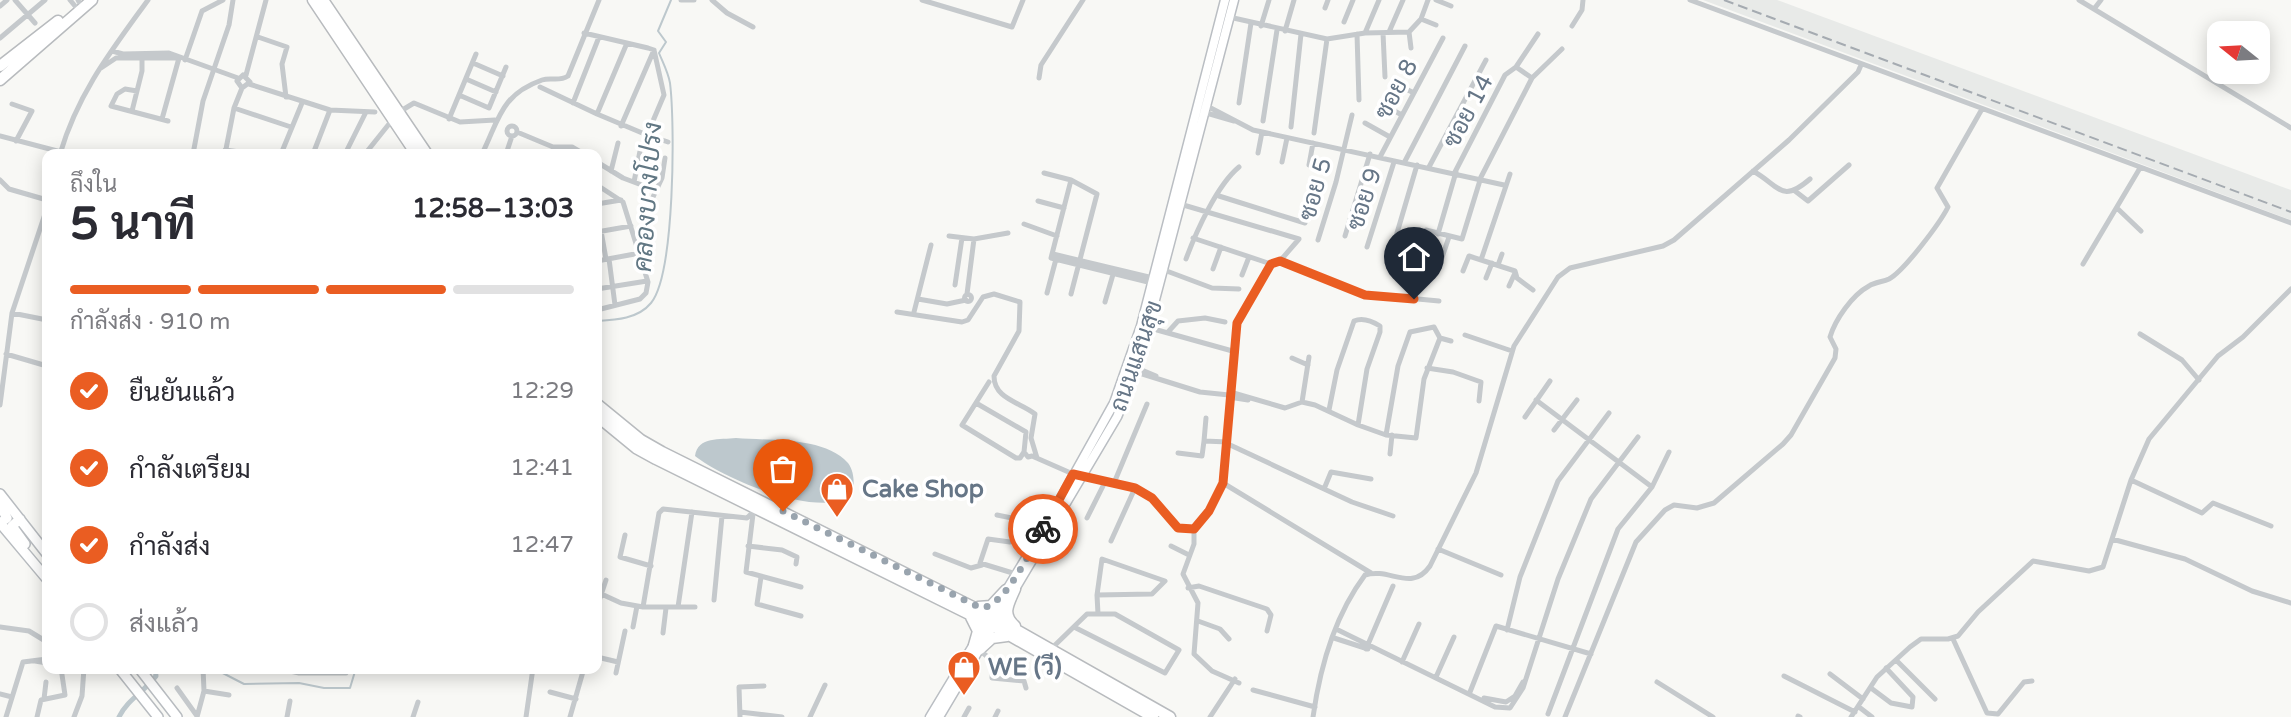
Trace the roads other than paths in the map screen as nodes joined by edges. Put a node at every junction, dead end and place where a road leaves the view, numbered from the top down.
1 (7, 0) edge
2 (15, 0) edge
3 (45, 0) edge
4 (92, 0) edge
5 (101, 0) edge
6 (148, 0) edge
7 (223, 0) edge
8 (233, 0) edge
9 (266, 0) edge
10 (313, 0) edge
11 (323, 0) edge
12 (599, 0) edge
13 (681, 0) edge
14 (694, 0) edge
15 (712, 0) edge
16 (922, 0) edge
17 (1023, 0) edge
18 (1083, 0) edge
19 (1225, 0) edge
20 (1234, 0) edge
21 (1269, 0) edge
22 (1294, 0) edge
23 (1328, 0) edge
24 (1353, 0) edge
25 (1379, 0) edge
26 (1403, 0) edge
27 (1428, 0) edge
28 (1436, 0) edge
29 (1583, 0) edge
30 (1690, 0) edge
31 (2079, 0) edge
32 (2101, 0) edge
33 (77, 2) edge
34 (940, 3) edge
35 (0, 6) edge
36 (1451, 6) dead end
37 (1325, 8) dead end
38 (2094, 9) junction
39 (28, 15) junction
40 (1229, 17) junction
41 (1421, 19) junction
42 (1344, 22) dead end
43 (35, 23) dead end
44 (1251, 23) junction
45 (1436, 25) dead end
46 (1261, 26) junction
47 (1572, 26) dead end
48 (753, 27) dead end
49 (1277, 30) junction
50 (1285, 31) junction
51 (1386, 32) junction
52 (1409, 32) junction
53 (584, 33) junction
54 (1365, 33) junction
55 (1301, 34) junction
56 (1357, 34) junction
57 (1538, 34) dead end
58 (258, 37) junction
59 (599, 37) junction
60 (0, 38) edge
61 (1443, 38) dead end
62 (1326, 39) junction
63 (627, 43) junction
64 (1465, 46) dead end
65 (1410, 48) dead end
66 (1562, 49) dead end
67 (35, 50) junction
68 (654, 50) junction
69 (110, 53) junction
70 (476, 54) dead end
71 (142, 55) junction
72 (116, 58) junction
73 (182, 59) junction
74 (1486, 60) dead end
75 (473, 63) junction
76 (2, 65) edge
77 (1861, 65) junction
78 (1516, 66) junction
79 (506, 67) dead end
80 (96, 71) junction
81 (215, 71) junction
82 (246, 75) junction
83 (503, 76) junction
84 (1385, 77) dead end
85 (238, 78) junction
86 (1039, 78) dead end
87 (1532, 78) junction
88 (0, 80) edge
89 (455, 80) dead end
90 (465, 81) junction
91 (249, 84) junction
92 (1401, 86) dead end
93 (242, 88) junction
94 (540, 88) dead end
95 (137, 91) junction
96 (496, 92) junction
97 (1414, 93) junction
98 (459, 95) junction
99 (286, 97) junction
100 (1359, 100) dead end
101 (302, 103) junction
102 (573, 103) junction
103 (1239, 103) dead end
104 (12, 104) dead end
105 (1385, 106) dead end
106 (234, 108) junction
107 (1204, 109) junction
108 (1982, 109) junction
109 (330, 110) junction
110 (132, 111) junction
111 (366, 112) junction
112 (375, 112) dead end
113 (597, 114) junction
114 (396, 115) junction
115 (1352, 115) dead end
116 (1402, 115) junction
117 (449, 119) junction
118 (495, 120) junction
119 (1263, 121) dead end
120 (1365, 123) dead end
121 (621, 126) junction
122 (291, 127) junction
123 (1291, 127) dead end
124 (2291, 128) edge
125 (492, 129) junction
126 (406, 130) junction
127 (1262, 132) junction
128 (1314, 133) dead end
129 (514, 134) junction
130 (647, 135) junction
131 (0, 136) edge
132 (1390, 137) junction
133 (1287, 138) junction
134 (16, 141) junction
135 (668, 142) dead end
136 (1313, 143) junction
137 (618, 144) dead end
138 (1345, 148) junction
139 (45, 149) edge
140 (61, 149) edge
141 (194, 149) edge
142 (226, 149) edge
143 (283, 149) edge
144 (315, 149) edge
145 (348, 149) edge
146 (369, 149) edge
147 (414, 149) edge
148 (423, 149) edge
149 (484, 149) edge
150 (508, 149) edge
151 (575, 149) edge
152 (640, 151) dead end
153 (1258, 153) dead end
154 (1370, 154) junction
155 (1380, 157) junction
156 (665, 158) dead end
157 (1282, 162) dead end
158 (1394, 162) junction
159 (1404, 163) junction
160 (602, 165) edge
161 (1309, 165) dead end
162 (1417, 165) junction
163 (1849, 165) dead end
164 (1239, 167) dead end
165 (1429, 167) junction
166 (2140, 168) junction
167 (611, 171) junction
168 (1753, 171) junction
169 (1456, 172) junction
170 (1044, 173) dead end
171 (1510, 174) dead end
172 (1481, 177) junction
173 (1810, 179) dead end
174 (0, 180) edge
175 (1071, 180) junction
176 (634, 182) junction
177 (1504, 185) junction
178 (602, 188) edge
179 (655, 190) junction
180 (1795, 191) junction
181 (1219, 195) junction
182 (42, 199) edge
183 (621, 200) junction
184 (1038, 201) dead end
185 (602, 203) edge
186 (1177, 203) junction
187 (1064, 208) junction
188 (2118, 209) junction
189 (1208, 211) junction
190 (645, 214) dead end
191 (1304, 223) dead end
192 (2291, 223) edge
193 (1024, 224) dead end
194 (42, 225) edge
195 (631, 226) junction
196 (602, 230) edge
197 (2141, 231) dead end
198 (1008, 233) dead end
199 (1438, 234) junction
200 (949, 236) dead end
201 (1057, 236) junction
202 (1345, 236) dead end
203 (38, 237) junction
204 (1449, 237) junction
205 (42, 238) edge
206 (962, 238) junction
207 (1194, 238) junction
208 (974, 239) junction
209 (1318, 240) dead end
210 (602, 243) edge
211 (931, 245) dead end
212 (1221, 247) junction
213 (1367, 247) dead end
214 (1392, 250) dead end
215 (640, 253) junction
216 (1502, 254) dead end
217 (1054, 257) junction
218 (1249, 257) junction
219 (607, 259) junction
220 (1186, 259) dead end
221 (602, 260) edge
222 (1481, 260) junction
223 (1280, 261) junction
224 (1079, 263) junction
225 (1271, 264) junction
226 (1495, 264) junction
227 (2082, 264) dead end
228 (1412, 267) dead end
229 (1213, 269) dead end
230 (1438, 269) dead end
231 (1164, 270) junction
232 (1114, 271) junction
233 (1464, 271) dead end
234 (1515, 273) junction
235 (1242, 275) dead end
236 (1486, 278) dead end
237 (1149, 280) junction
238 (648, 281) junction
239 (955, 285) dead end
240 (613, 286) junction
241 (1509, 286) dead end
242 (602, 288) edge
243 (1239, 289) dead end
244 (2291, 289) edge
245 (1533, 290) dead end
246 (1047, 293) dead end
247 (1071, 294) dead end
248 (968, 298) junction
249 (918, 299) junction
250 (1439, 301) dead end
251 (1105, 302) dead end
252 (978, 304) junction
253 (615, 305) junction
254 (602, 309) edge
255 (897, 312) dead end
256 (914, 312) dead end
257 (12, 313) junction
258 (42, 319) edge
259 (1225, 322) dead end
260 (1150, 328) junction
261 (1168, 332) junction
262 (2140, 334) dead end
263 (1465, 335) dead end
264 (1440, 338) junction
265 (1451, 341) dead end
266 (1512, 351) junction
267 (1236, 352) junction
268 (6, 354) junction
269 (1310, 357) dead end
270 (1292, 358) dead end
271 (42, 365) edge
272 (1308, 365) junction
273 (1427, 368) junction
274 (1136, 370) junction
275 (2199, 380) junction
276 (1550, 381) dead end
277 (989, 382) dead end
278 (1229, 395) junction
279 (1536, 400) junction
280 (1577, 400) dead end
281 (1479, 401) dead end
282 (1302, 402) junction
283 (976, 403) junction
284 (1147, 404) dead end
285 (0, 405) edge
286 (602, 408) edge
287 (1329, 410) junction
288 (1609, 414) dead end
289 (1525, 416) dead end
290 (1206, 418) dead end
291 (602, 420) edge
292 (1561, 420) junction
293 (1358, 425) junction
294 (1554, 430) dead end
295 (1389, 435) junction
296 (1638, 437) dead end
297 (1204, 441) junction
298 (1588, 441) junction
299 (1228, 443) junction
300 (1669, 452) dead end
301 (1024, 453) junction
302 (1178, 453) dead end
303 (1390, 454) dead end
304 (1035, 457) junction
305 (1618, 463) junction
306 (1077, 475) junction
307 (1371, 479) dead end
308 (2131, 480) junction
309 (1105, 482) junction
310 (1223, 483) junction
311 (1114, 484) junction
312 (1652, 487) junction
313 (1135, 488) junction
314 (1324, 489) junction
315 (0, 494) edge
316 (0, 506) edge
317 (755, 511) junction
318 (692, 512) junction
319 (997, 515) dead end
320 (722, 516) junction
321 (1393, 516) dead end
322 (1087, 518) dead end
323 (20, 519) junction
324 (0, 523) edge
325 (1046, 525) junction
326 (2271, 526) dead end
327 (1194, 529) junction
328 (625, 535) dead end
329 (2112, 539) junction
330 (1111, 541) dead end
331 (1010, 542) dead end
332 (748, 545) junction
333 (1171, 546) dead end
334 (42, 547) edge
335 (1437, 549) junction
336 (935, 554) dead end
337 (1189, 555) junction
338 (796, 564) dead end
339 (42, 565) edge
340 (982, 565) junction
341 (652, 566) junction
342 (42, 573) edge
343 (1371, 573) junction
344 (1016, 574) junction
345 (1501, 575) dead end
346 (761, 577) junction
347 (607, 580) dead end
348 (1393, 586) dead end
349 (801, 587) dead end
350 (602, 588) edge
351 (1188, 588) junction
352 (1011, 590) junction
353 (602, 594) edge
354 (1097, 595) junction
355 (714, 600) dead end
356 (2291, 603) edge
357 (640, 607) junction
358 (678, 607) junction
359 (695, 607) dead end
360 (666, 608) junction
361 (968, 609) junction
362 (1098, 614) junction
363 (801, 615) dead end
364 (992, 621) junction
365 (1198, 621) junction
366 (1419, 624) dead end
367 (0, 626) edge
368 (633, 627) dead end
369 (1074, 627) junction
370 (1336, 629) junction
371 (1507, 630) junction
372 (625, 631) dead end
373 (1267, 631) dead end
374 (663, 633) dead end
375 (1022, 637) junction
376 (1454, 637) dead end
377 (1334, 638) junction
378 (42, 639) edge
379 (1229, 639) dead end
380 (1953, 639) junction
381 (1540, 640) junction
382 (1369, 642) junction
383 (977, 648) junction
384 (1052, 648) junction
385 (1375, 648) junction
386 (1572, 648) junction
387 (1366, 649) junction
388 (1591, 654) junction
389 (602, 658) edge
390 (1896, 660) junction
391 (42, 661) edge
392 (618, 662) junction
393 (1402, 662) junction
394 (1886, 668) junction
395 (616, 673) dead end
396 (62, 674) edge
397 (84, 674) edge
398 (124, 674) edge
399 (144, 674) edge
400 (203, 674) edge
401 (532, 674) edge
402 (582, 674) edge
403 (1830, 674) dead end
404 (1784, 676) dead end
405 (1436, 677) junction
406 (2032, 681) dead end
407 (46, 682) dead end
408 (1657, 682) dead end
409 (825, 685) dead end
410 (764, 686) dead end
411 (177, 688) dead end
412 (1026, 688) dead end
413 (1871, 688) junction
414 (1253, 690) dead end
415 (204, 691) junction
416 (550, 692) dead end
417 (1470, 692) junction
418 (0, 694) edge
419 (229, 695) dead end
420 (12, 697) junction
421 (44, 699) junction
422 (576, 699) junction
423 (1863, 699) junction
424 (1935, 699) dead end
425 (290, 701) dead end
426 (418, 702) dead end
427 (1315, 707) junction
428 (969, 708) dead end
429 (1855, 712) edge
430 (1548, 714) dead end
431 (740, 715) edge
432 (197, 716) edge
433 (6, 717) edge
434 (37, 717) edge
435 (74, 717) edge
436 (158, 717) edge
437 (177, 717) edge
438 (286, 717) edge
439 (414, 717) edge
440 (526, 717) edge
441 (570, 717) edge
442 (782, 717) edge
443 (810, 717) edge
444 (930, 717) edge
445 (939, 717) edge
446 (964, 717) edge
447 (1153, 717) edge
448 (1170, 717) edge
449 (1210, 717) edge
450 (1313, 717) edge
451 (1565, 717) edge
452 (1713, 717) edge
453 (1872, 717) edge

1 - 35 street
2 - 39 street
3 - 39 street
4 - 67 highway
5 - 67 highway
6 - 69 street
7 - 73 street
8 - 81 street
9 - 58 street
10 - 114 highway
11 - 114 highway
12 - 53 street
13 - 14 street
15 - 48 street
16 - 34 street
17 - 34 street
18 - 86 street
19 - 186 main road, ถนนแสนสุข
20 - 40 main road, ถนนแสนสุข
21 - 46 street
22 - 50 street
23 - 37 street
24 - 42 street
25 - 54 street
26 - 51 street
27 - 41 street
28 - 36 street
29 - 47 street
30 - 77 street
31 - 38 street
32 - 38 street
33 - 76 highway
38 - 124 street
39 - 43 street
39 - 60 street
40 - 44 street
40 - 107 main road, ถนนแสนสุข
41 - 45 street
41 - 52 street
44 - 46 street
44 - 103 street
46 - 49 street
49 - 50 street
49 - 119 street
50 - 55 street
51 - 52 street
51 - 54 street
51 - 84 street
52 - 65 street
53 - 59 street
53 - 118 street
54 - 56 street
55 - 62 street
55 - 123 street
56 - 62 street
56 - 100 street
57 - 78 street, ซอย 14
58 - 82 street
58 - 99 street
59 - 63 street
59 - 102 street
61 - 97 street, ซอย 8
62 - 128 street
63 - 68 street
63 - 113 street
64 - 159 street
66 - 87 street
67 - 88 highway
68 - 121 street
68 - 130 street
69 - 71 street
69 - 72 street
69 - 80 street
70 - 75 street
71 - 72 street
71 - 73 street
71 - 95 street
72 - 80 street
73 - 81 street
73 - 110 street
74 - 165 street
75 - 83 street
75 - 90 street
77 - 108 street
77 - 168 street
78 - 87 street
78 - 169 street, ซอย 14
79 - 83 street
80 - 140 street
81 - 85 street
81 - 141 street
82 - 85 street
82 - 91 street
83 - 96 street
85 - 93 street
87 - 172 street
89 - 90 street
90 - 96 street
90 - 98 street
91 - 93 street
91 - 99 street
92 - 97 street
93 - 106 street
94 - 102 street
95 - 110 street
95 - 110 street
96 - 98 street
97 - 116 street, ซอย 8
98 - 117 street
99 - 101 street
101 - 109 street
101 - 122 street
102 - 113 street
104 - 134 street
105 - 116 street
106 - 122 street
106 - 142 street
107 - 127 street
107 - 186 main road, ถนนแสนสุข
108 - 166 street
108 - 388 street
109 - 111 street
109 - 144 street
111 - 112 street
111 - 145 street
113 - 121 street
114 - 117 street
114 - 126 highway
114 - 146 street
115 - 138 street, ซอย 5
116 - 132 street, ซอย 8
117 - 118 street
118 - 125 street
120 - 132 street
121 - 130 street
122 - 143 street
125 - 129 street
125 - 149 street
126 - 147 highway
126 - 148 highway
127 - 133 street
127 - 153 street
129 - 150 street
129 - 151 street
130 - 135 street
131 - 134 street
132 - 155 street, ซอย 8
133 - 136 street
133 - 157 street
134 - 139 street
136 - 138 street
136 - 161 street
137 - 167 street
138 - 154 street
138 - 209 street, ซอย 5
152 - 176 street
154 - 155 street
154 - 202 street
155 - 158 street
156 - 179 street
158 - 159 street
158 - 213 street, ซอย 9
159 - 162 street
160 - 167 street
162 - 165 street
162 - 214 street
163 - 180 street
164 - 181 street
165 - 169 street
166 - 188 street
166 - 192 street
167 - 176 street
168 - 180 street
168 - 266 street
169 - 172 street
169 - 199 street, ซอย 14
170 - 175 street
171 - 177 street
172 - 177 street
172 - 204 street
173 - 180 street
174 - 182 street
175 - 187 street
175 - 224 street
176 - 179 street
177 - 222 street
178 - 183 street
179 - 190 street
181 - 189 street
181 - 191 street
183 - 185 street
183 - 195 street
184 - 187 street
186 - 189 street
186 - 231 main road, ถนนแสนสุข
186 - 237 main road, ถนนแสนสุข
187 - 201 street
188 - 197 street
188 - 227 street
189 - 207 street
189 - 223 street
193 - 201 street
194 - 203 street
195 - 196 street
195 - 215 street
198 - 208 street
199 - 204 street
199 - 228 street
200 - 206 street
201 - 217 street
203 - 205 street
203 - 257 street
204 - 230 street
206 - 208 street
206 - 239 street
207 - 212 street
207 - 220 street
208 - 248 street
210 - 219 street
211 - 249 street
212 - 218 street
212 - 229 street
215 - 219 street
215 - 238 street
216 - 226 street
217 - 224 street
217 - 246 street
218 - 225 street
218 - 235 street
219 - 221 street
219 - 240 street
222 - 226 street
222 - 233 street
223 - 225 street
223 - 250 street
224 - 232 street
224 - 247 street
225 - 267 street
226 - 234 street
226 - 236 street
231 - 243 street
231 - 260 main road, ถนนแสนสุข
232 - 237 street
232 - 251 street
234 - 241 street
234 - 245 street
237 - 306 main road, ถนนแสนสุข
238 - 240 street
238 - 253 street
240 - 242 street
240 - 253 street
244 - 275 street
248 - 249 street
248 - 252 street
249 - 256 street
252 - 255 street
252 - 304 street
253 - 254 street
257 - 258 street
257 - 268 street
259 - 261 street
260 - 261 street
260 - 274 main road, ถนนแสนสุข
261 - 267 street
262 - 275 street
263 - 266 street
264 - 265 street
264 - 273 street
264 - 295 street
266 - 335 street
267 - 278 street
268 - 271 street
268 - 285 street
269 - 272 street
270 - 272 street
272 - 282 street
273 - 281 street
273 - 295 street
274 - 278 street
274 - 306 main road, ถนนแสนสุข
275 - 308 street
276 - 279 street
277 - 283 street
278 - 282 street
278 - 299 street
279 - 289 street
279 - 292 street
280 - 292 street
282 - 287 street
283 - 301 street
283 - 301 street
284 - 311 street
286 - 361 highway
287 - 293 street
287 - 293 street
288 - 298 street
290 - 297 street
291 - 317 highway
292 - 294 street
292 - 298 street
293 - 295 street
295 - 303 street
296 - 305 street
297 - 299 street
297 - 302 street
298 - 305 street
298 - 371 street
299 - 310 street
299 - 314 street
300 - 312 street
301 - 304 street
304 - 306 street
305 - 312 street
305 - 381 street
306 - 309 street
306 - 325 main road, ถนนแสนสุข
306 - 352 main road, ถนนแสนสุข
307 - 314 street
308 - 326 street
308 - 329 street
309 - 311 street
309 - 322 street
310 - 327 street
310 - 343 street
311 - 313 street
312 - 386 street
313 - 327 street
313 - 330 street
314 - 321 street
315 - 323 main road
316 - 324 main road
317 - 320 street
317 - 332 street
317 - 361 highway
318 - 320 street
318 - 341 street
318 - 358 street
319 - 325 street
320 - 355 street
323 - 334 main road
323 - 339 main road
324 - 342 main road
325 - 344 main road, ถนนแสนสุข
327 - 337 street
328 - 341 street
329 - 356 street
329 - 380 street
331 - 340 street
332 - 338 street
332 - 346 street
333 - 337 street
335 - 343 street
335 - 345 street
336 - 340 street
337 - 351 street
340 - 344 street
341 - 357 street
343 - 370 street
344 - 352 main road, ถนนแสนสุข
346 - 349 street
346 - 363 street
347 - 350 street
348 - 382 street
351 - 365 street
351 - 373 street
352 - 361 highway
352 - 364 main road, ถนนแสนสุข
352 - 375 highway
353 - 357 street
354 - 354 street
354 - 362 street
357 - 360 street
357 - 368 street
358 - 359 street
358 - 360 street
360 - 374 street
361 - 364 highway
361 - 383 highway
362 - 369 street
362 - 369 street
364 - 375 highway
364 - 383 main road, ถนนแสนสุข
365 - 379 street
365 - 449 street
366 - 393 street
367 - 378 street
369 - 384 street
370 - 377 street
370 - 382 street
371 - 381 street
371 - 417 street
372 - 392 street
375 - 383 highway
375 - 384 highway
375 - 447 highway
376 - 405 street
377 - 387 street
377 - 427 street
380 - 390 street
380 - 406 street
381 - 386 street
381 - 417 street
382 - 385 street
382 - 387 street
383 - 412 street
383 - 444 main road, ถนนแสนสุข
383 - 445 main road, ถนนแสนสุข
384 - 448 highway
385 - 387 street
385 - 393 street
386 - 388 street
386 - 430 street
388 - 451 street
389 - 392 street
390 - 394 street
390 - 424 street
391 - 420 street
392 - 395 street
393 - 405 street
394 - 413 street
394 - 413 street
396 - 421 street
397 - 435 street
398 - 436 main road
399 - 437 main road
400 - 415 street
401 - 440 street
402 - 422 street
403 - 423 street
404 - 429 street
405 - 417 street
407 - 421 street
408 - 452 street
409 - 443 street
410 - 431 street
411 - 432 street
413 - 423 street
414 - 427 street
415 - 419 street
415 - 432 street
416 - 422 street
418 - 420 street
420 - 433 street
421 - 434 street
422 - 441 street
423 - 429 street
425 - 438 street
426 - 439 street
427 - 450 street
428 - 446 street
429 - 453 street
431 - 442 street

